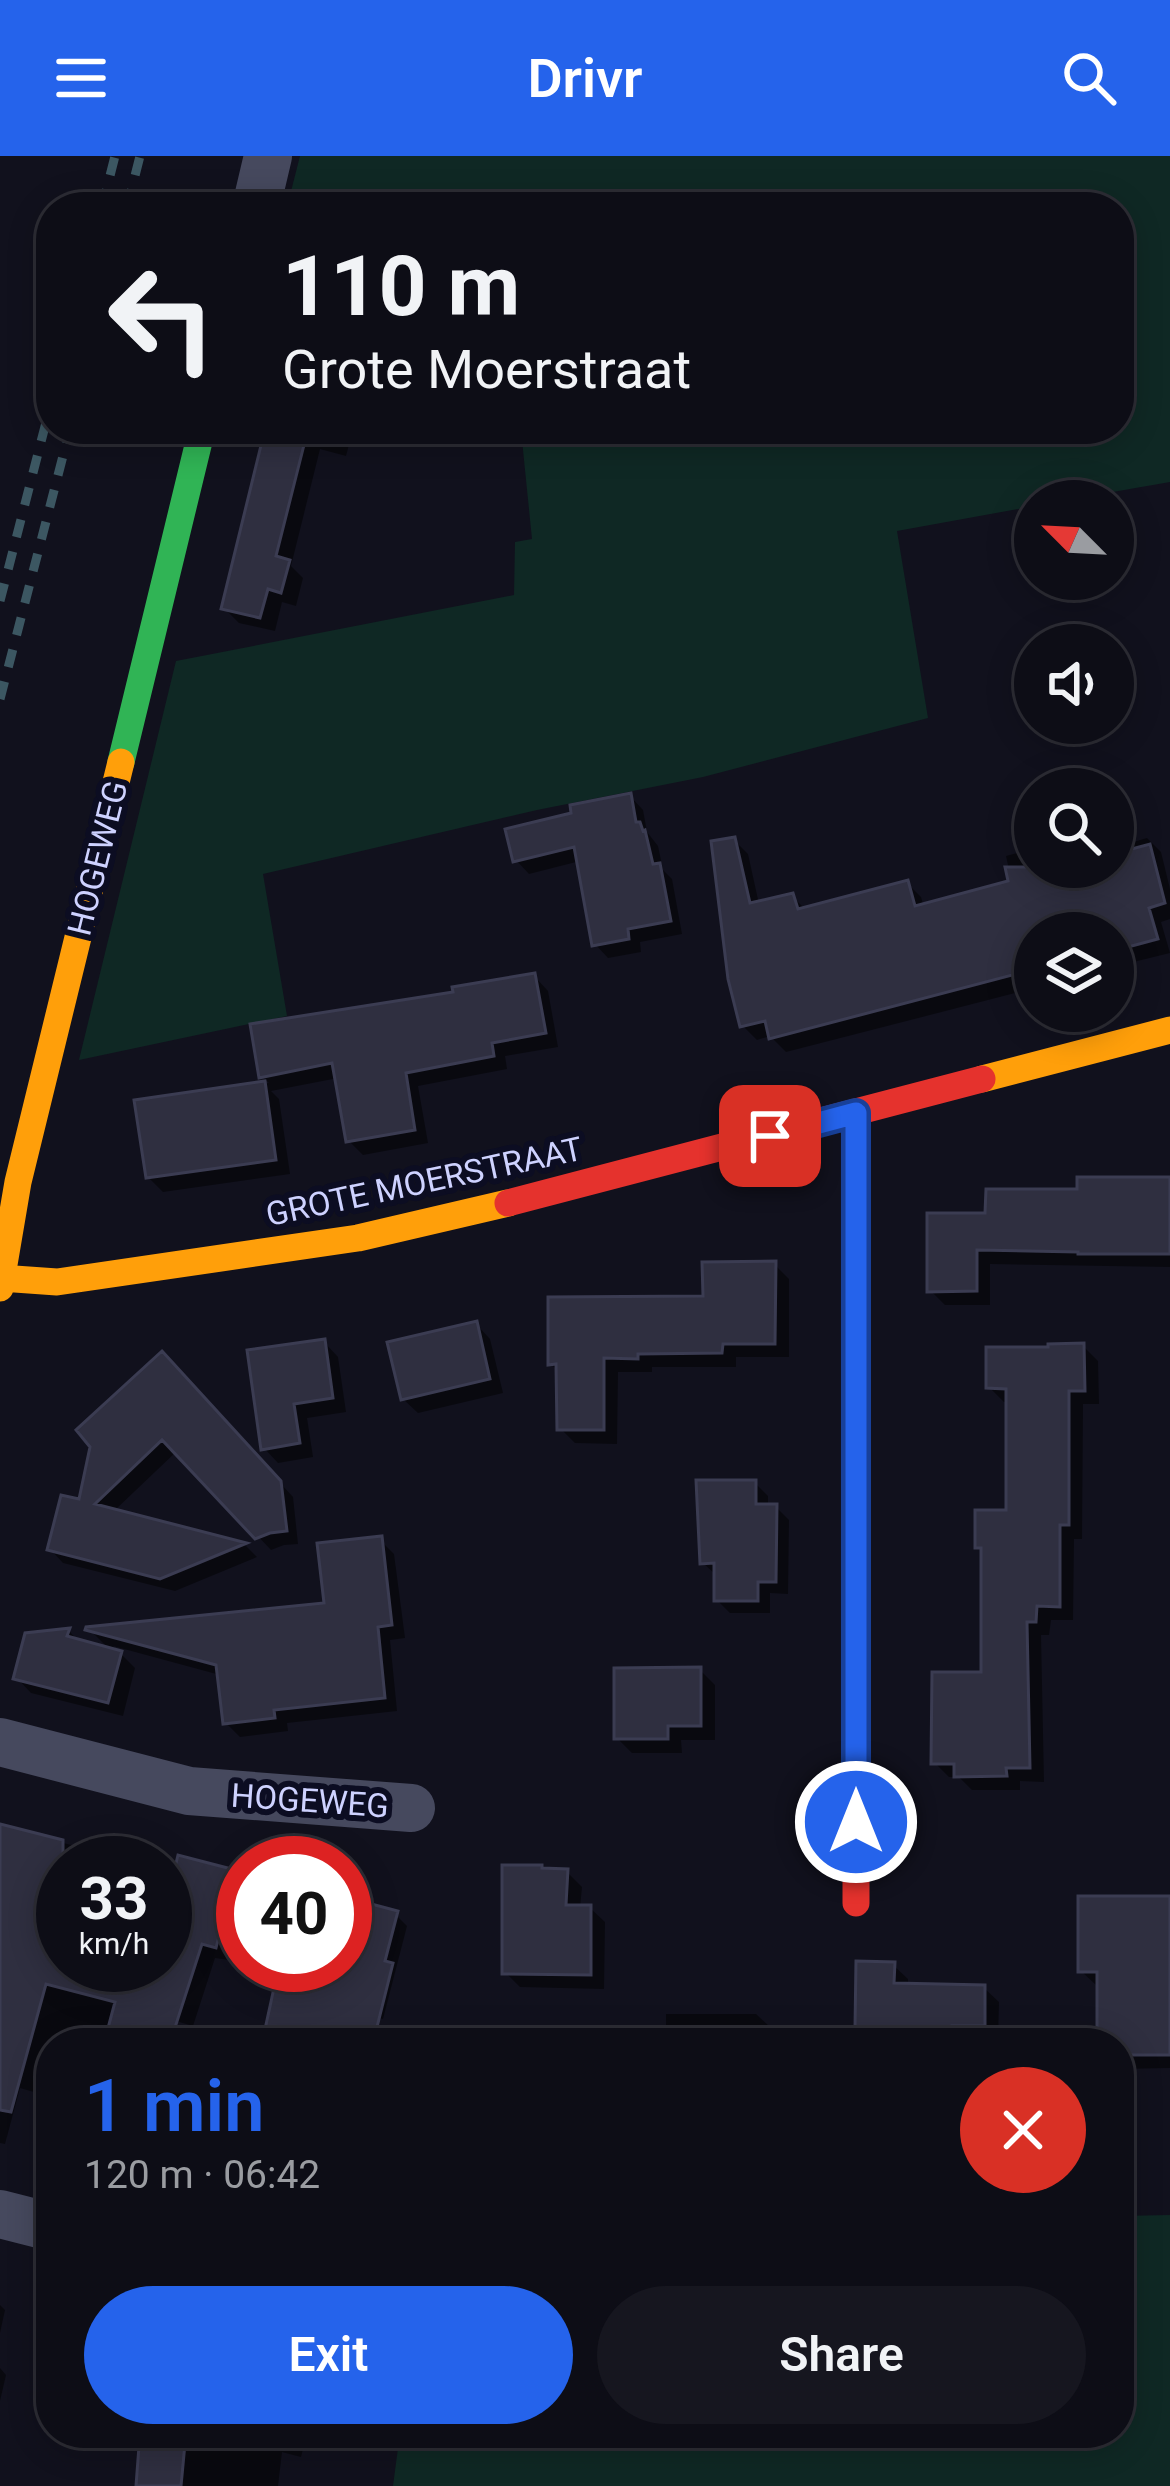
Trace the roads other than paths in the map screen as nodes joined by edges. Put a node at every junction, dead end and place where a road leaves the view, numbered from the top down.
1 (268, 156) edge
2 (260, 192) edge
3 (198, 444) edge
4 (1170, 1030) edge
5 (856, 1113) junction
6 (1, 1281) edge
7 (0, 1742) edge
8 (411, 1808) dead end
9 (856, 1903) dead end
10 (0, 2214) edge
11 (36, 2223) edge

1 - 2 street
3 - 6 street, HOGEWEG
4 - 5 street, GROTE MOERSTRAAT
5 - 6 street, GROTE MOERSTRAAT
5 - 9 street
7 - 8 street, HOGEWEG
10 - 11 street

